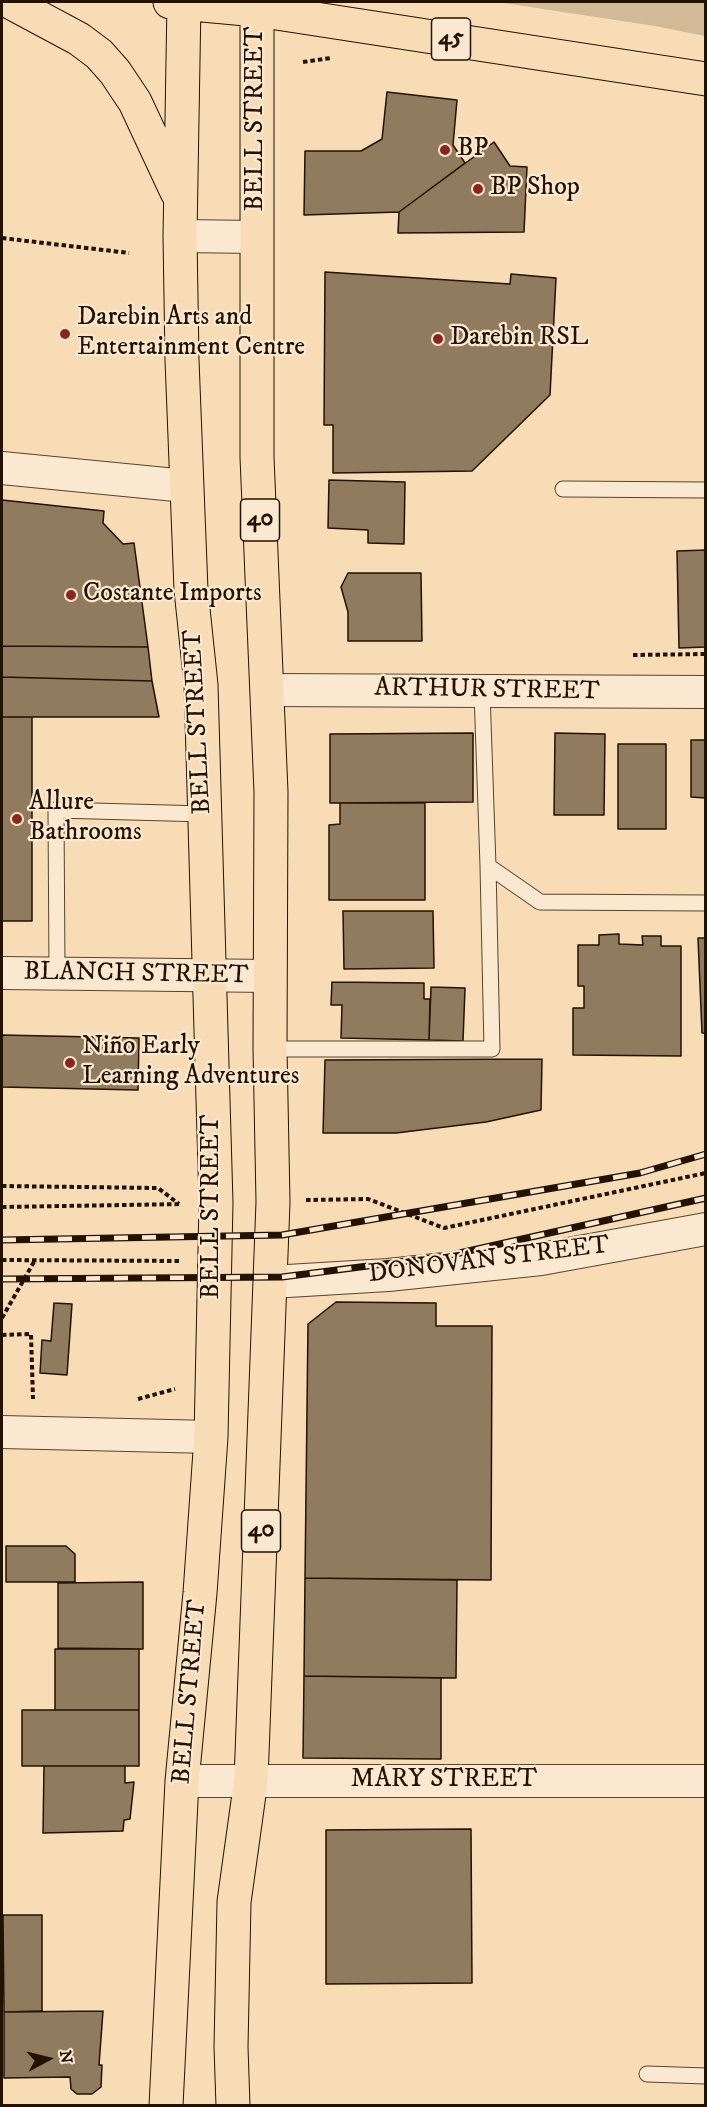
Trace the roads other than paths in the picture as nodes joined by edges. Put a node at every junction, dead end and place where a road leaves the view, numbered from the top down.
1 (10, 2) edge
2 (179, 2) edge
3 (257, 6) edge
4 (705, 79) edge
5 (181, 199) junction
6 (180, 236) junction
7 (256, 237) junction
8 (2, 468) edge
9 (186, 486) junction
10 (563, 489) dead end
11 (705, 490) edge
12 (268, 690) junction
13 (482, 692) junction
14 (705, 692) edge
15 (205, 814) junction
16 (488, 866) junction
17 (705, 903) edge
18 (57, 972) junction
19 (2, 973) edge
20 (209, 976) junction
21 (270, 976) junction
22 (270, 1049) junction
23 (705, 1229) edge
24 (271, 1282) junction
25 (2, 1432) edge
26 (211, 1437) junction
27 (251, 1780) junction
28 (182, 1781) junction
29 (705, 1782) edge
30 (647, 2074) dead end
31 (705, 2076) edge
32 (166, 2106) edge
33 (233, 2106) edge

1 - 5 main road
2 - 3 main road, 45
2 - 5 main road, BELL STREET / 40
3 - 4 main road, 45
3 - 7 main road, BELL STREET / 40
5 - 6 main road, BELL STREET / 40
6 - 7 street, BELL STREET
6 - 9 main road, BELL STREET / 40
7 - 12 main road, BELL STREET / 40
8 - 9 street
9 - 15 main road, BELL STREET / 40
10 - 11 lane
12 - 13 street, ARTHUR STREET
12 - 21 main road, BELL STREET / 40
13 - 14 street, ARTHUR STREET
13 - 16 lane
15 - 18 lane
15 - 20 main road, BELL STREET / 40
16 - 17 lane
16 - 22 lane
18 - 19 street, BLANCH STREET
18 - 20 street, BLANCH STREET
20 - 21 street, BLANCH STREET
20 - 26 main road, BELL STREET / 40
21 - 22 main road, BELL STREET / 40
22 - 24 main road, BELL STREET / 40
23 - 24 street, DONOVAN STREET
24 - 27 main road, BELL STREET / 40
25 - 26 street
26 - 28 main road, BELL STREET / 40
27 - 28 street, MARY STREET
27 - 29 street, MARY STREET
27 - 33 main road, BELL STREET / 40
28 - 32 main road, BELL STREET / 40
30 - 31 lane

